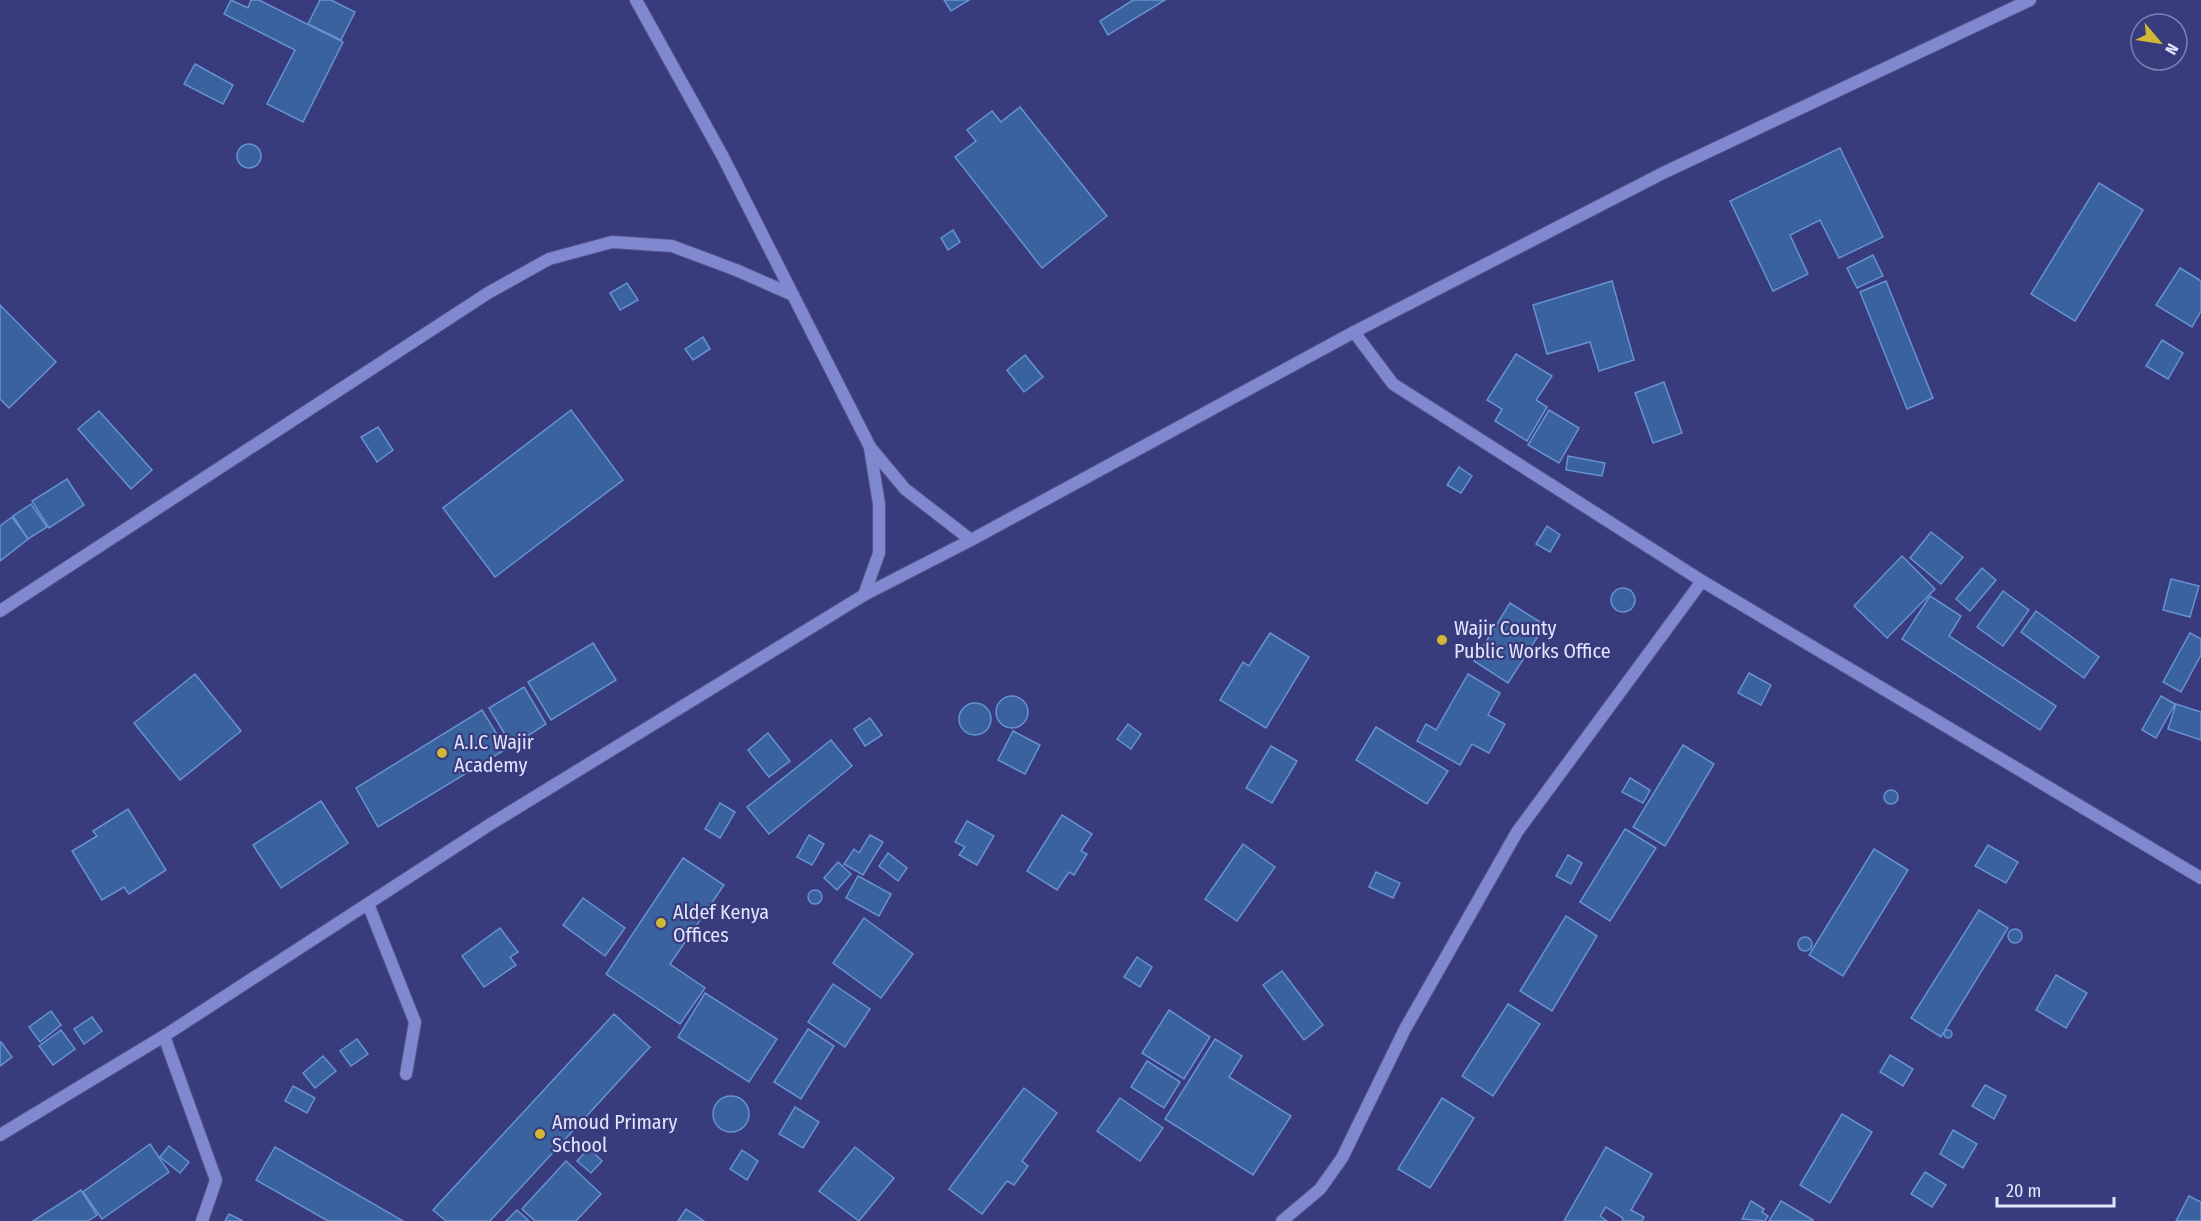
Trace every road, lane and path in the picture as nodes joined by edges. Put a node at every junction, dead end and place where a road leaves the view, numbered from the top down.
1 (636, 0) edge
2 (2030, 0) edge
3 (793, 295) junction
4 (1354, 332) junction
5 (870, 447) junction
6 (971, 540) junction
7 (1702, 580) junction
8 (864, 595) junction
9 (0, 612) edge
10 (2201, 878) edge
11 (368, 904) junction
12 (164, 1036) junction
13 (406, 1074) dead end
14 (0, 1135) edge
15 (202, 1221) edge
16 (1282, 1221) edge

1 - 3 street
2 - 4 street
3 - 5 street
3 - 9 street
4 - 6 street
4 - 7 street
5 - 6 street
5 - 8 street
6 - 8 street
7 - 10 street
7 - 16 street
8 - 11 street
11 - 12 street
11 - 13 street
12 - 14 street
12 - 15 street

